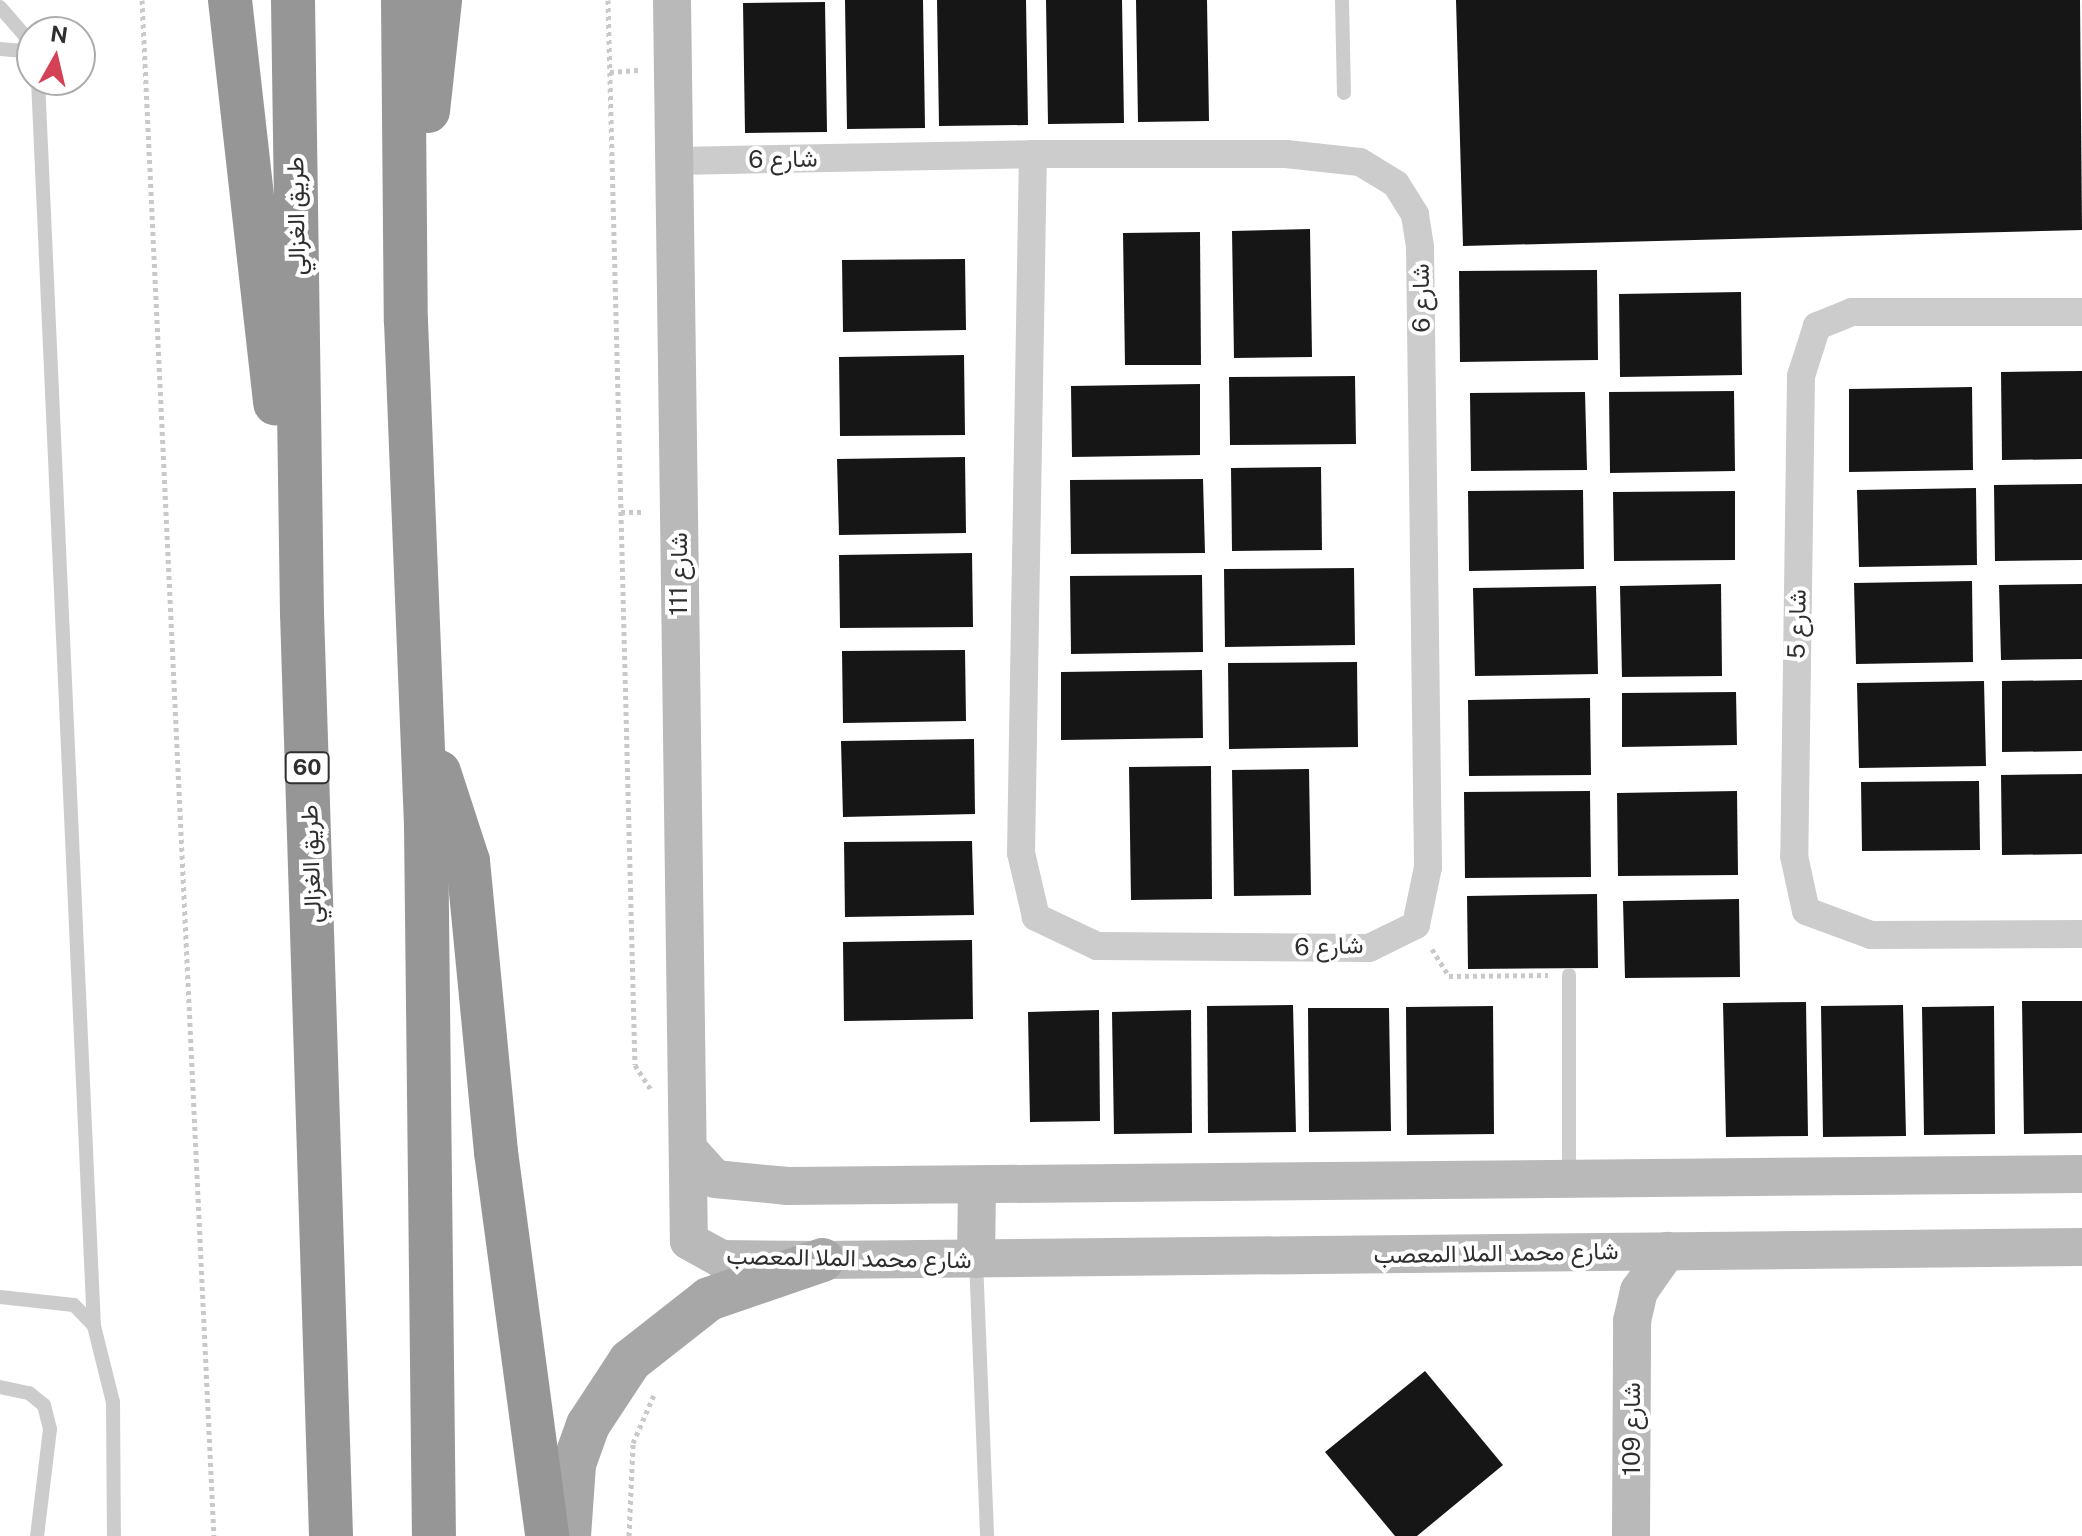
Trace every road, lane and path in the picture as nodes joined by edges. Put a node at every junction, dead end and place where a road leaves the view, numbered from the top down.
1 (142, 0) edge
2 (210, 0) edge
3 (230, 0) edge
4 (293, 0) edge
5 (403, 0) edge
6 (440, 0) edge
7 (608, 0) edge
8 (672, 0) edge
9 (1342, 0) edge
10 (2, 10) edge
11 (16, 26) edge
12 (1344, 93) dead end
13 (39, 96) edge
14 (242, 144) junction
15 (1033, 154) junction
16 (677, 161) junction
17 (2082, 312) edge
18 (406, 321) junction
19 (302, 613) junction
20 (424, 726) junction
21 (1416, 925) junction
22 (2082, 934) edge
23 (1569, 975) joint
24 (658, 1101) dead end
25 (688, 1149) junction
26 (2082, 1174) edge
27 (1569, 1180) junction
28 (977, 1186) junction
29 (2082, 1247) edge
30 (1667, 1251) junction
31 (1585, 1252) junction
32 (976, 1259) junction
33 (822, 1260) junction
34 (0, 1297) edge
35 (1632, 1321) junction
36 (94, 1326) junction
37 (661, 1332) junction
38 (0, 1387) edge
39 (37, 1536) edge
40 (114, 1536) edge
41 (214, 1536) edge
42 (331, 1536) edge
43 (434, 1536) edge
44 (547, 1536) edge
45 (569, 1536) edge
46 (629, 1536) edge
47 (987, 1536) edge
48 (1631, 1536) edge

1 - 41 path
2 - 14 highway
3 - 14 highway
4 - 19 highway, طريق الغزالي / 60
5 - 18 highway
6 - 18 highway
7 - 24 path
8 - 16 street, شارع 111
9 - 12 lane
10 - 11 lane
13 - 36 lane
14 - 19 highway
15 - 16 street, شارع 6
15 - 21 street, شارع 6
15 - 21 street, شارع 6
16 - 25 street, شارع 111
17 - 22 street, شارع 5
18 - 20 highway
19 - 42 highway, طريق الغزالي / 60
20 - 43 highway
20 - 44 highway
21 - 23 path
23 - 27 lane
25 - 28 street
25 - 33 street, شارع محمد الملا المعصب
26 - 27 street
27 - 28 street
28 - 32 street
29 - 30 street, شارع محمد الملا المعصب
30 - 31 street, شارع محمد الملا المعصب
30 - 35 street, شارع 109
31 - 32 street, شارع محمد الملا المعصب
31 - 35 street, شارع 109
32 - 33 street, شارع محمد الملا المعصب
32 - 47 lane
33 - 37 main road
34 - 36 lane
35 - 48 street, شارع 109
36 - 40 lane
37 - 45 main road
37 - 46 path
38 - 39 lane

